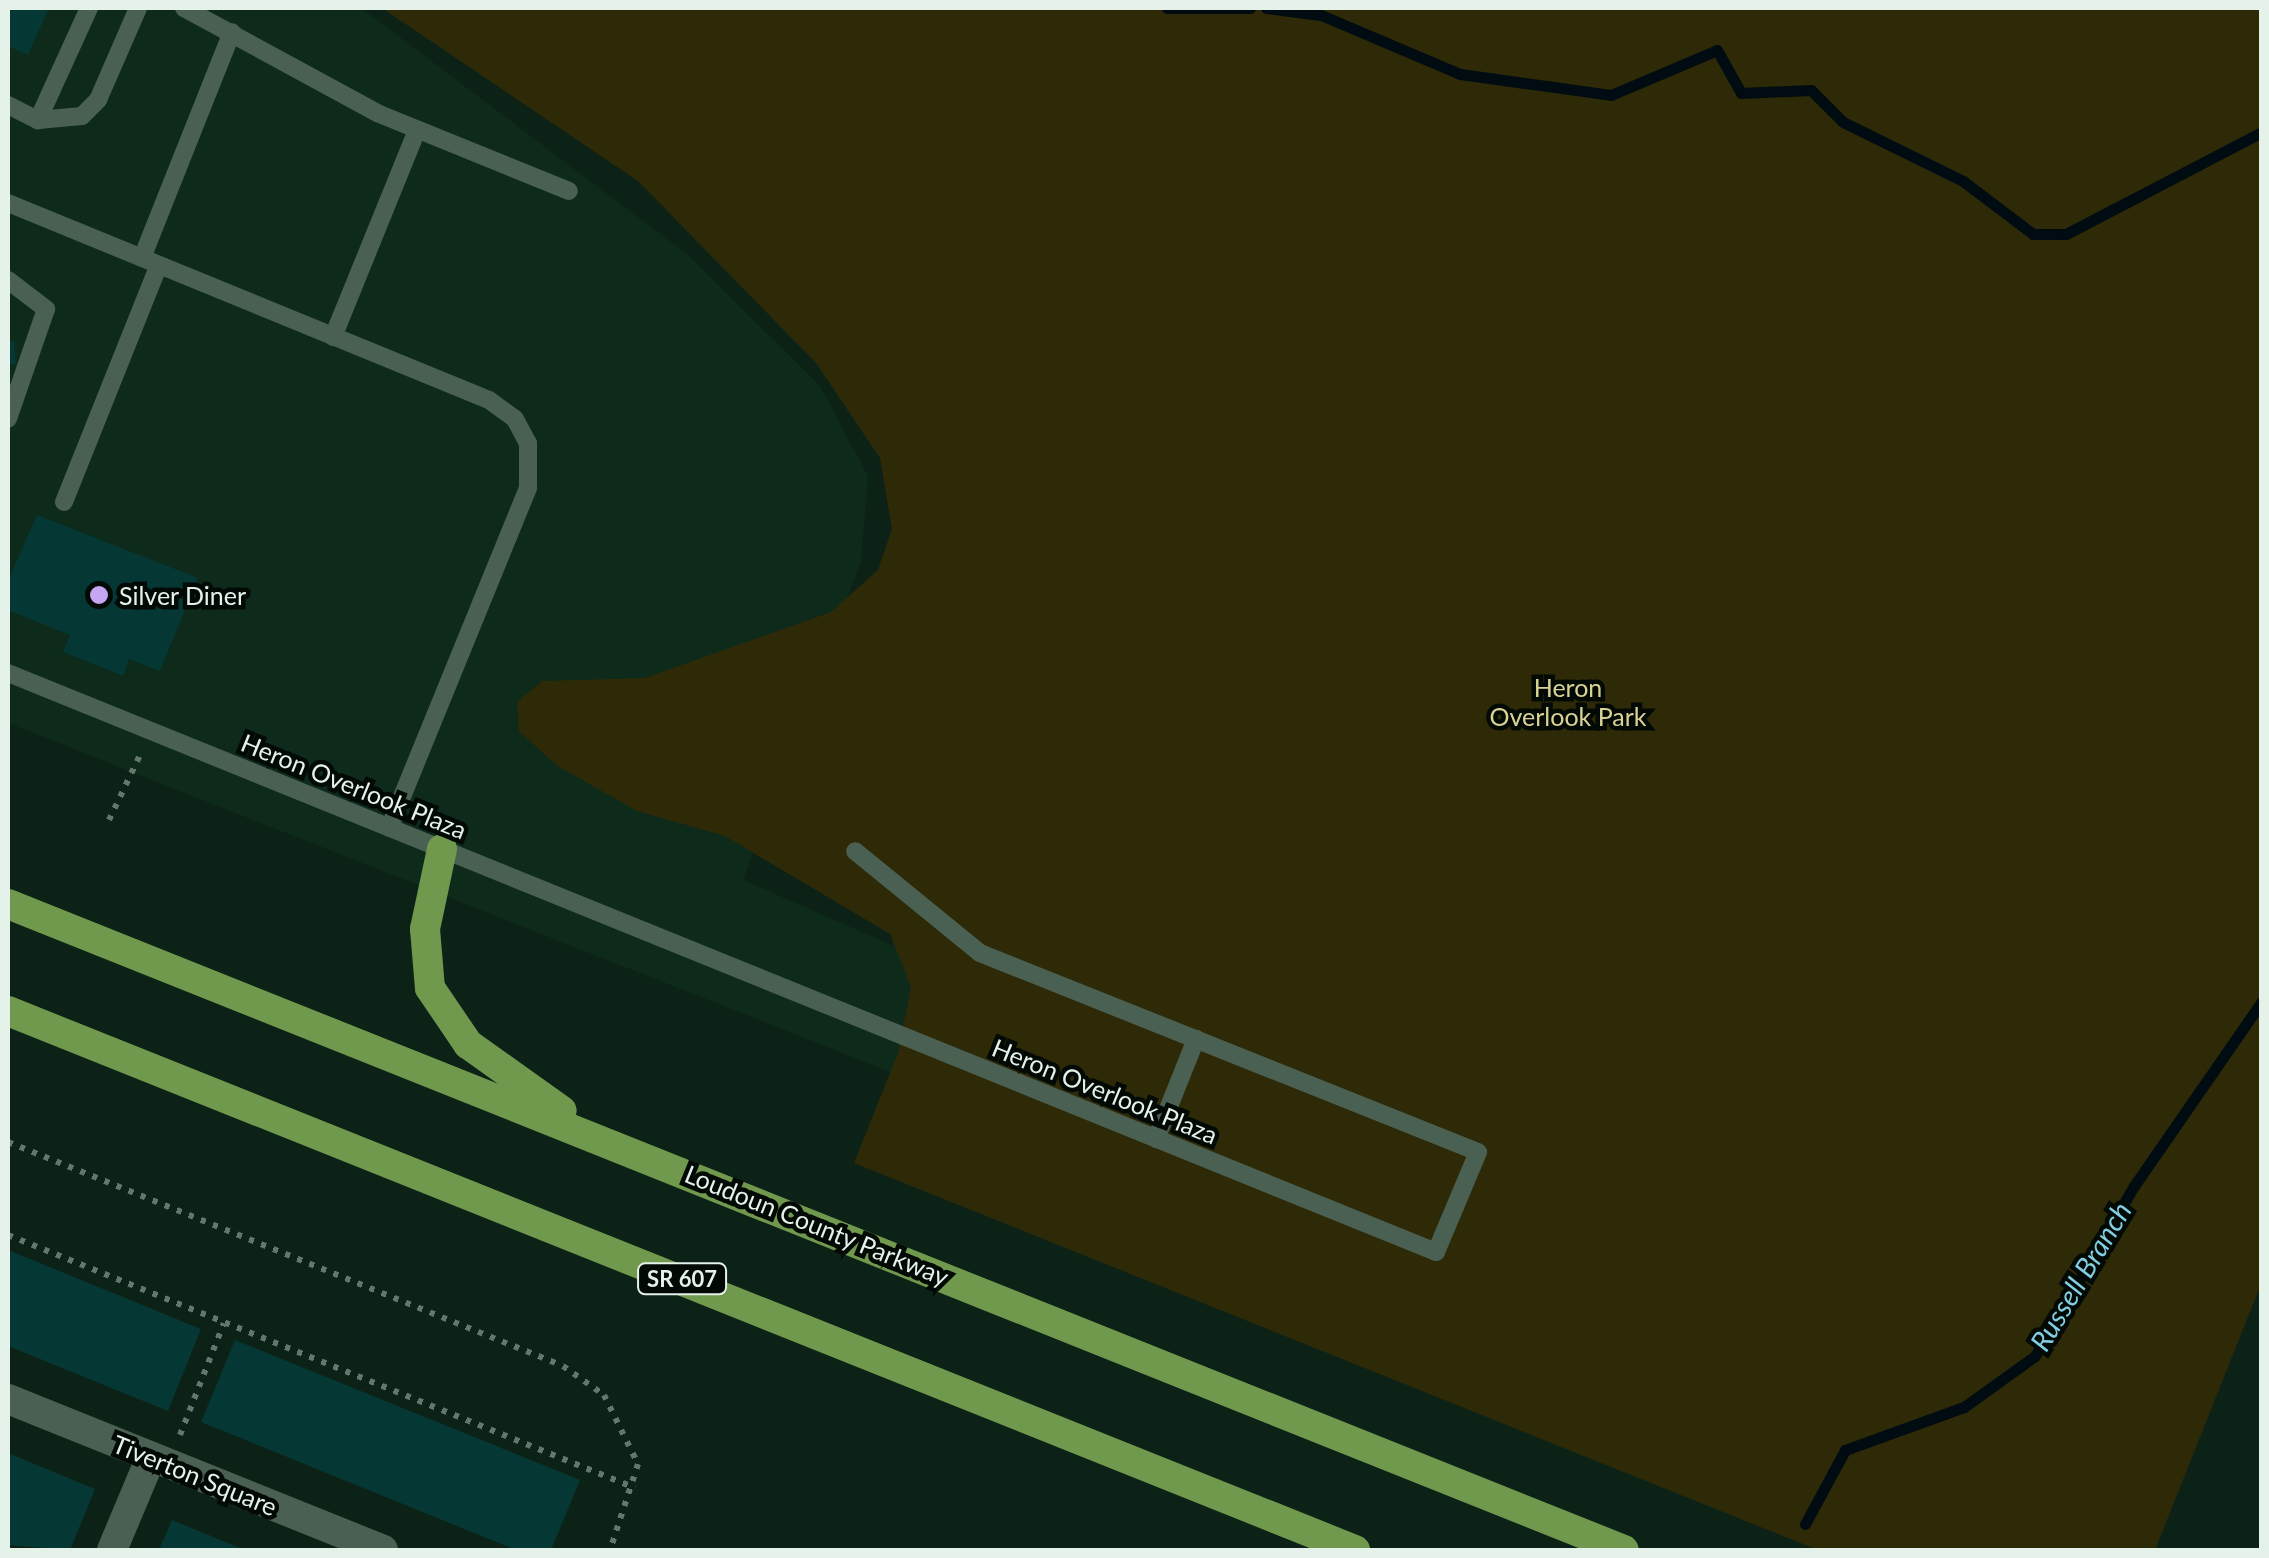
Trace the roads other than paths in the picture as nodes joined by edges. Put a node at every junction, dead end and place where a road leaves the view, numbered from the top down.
1 (89, 8) edge
2 (138, 8) edge
3 (184, 8) edge
4 (232, 32) junction
5 (8, 106) edge
6 (38, 120) junction
7 (417, 130) junction
8 (568, 191) dead end
9 (8, 203) edge
10 (150, 262) junction
11 (8, 280) edge
12 (333, 337) junction
13 (8, 419) edge
14 (64, 502) dead end
15 (8, 673) edge
16 (390, 828) junction
17 (442, 848) junction
18 (855, 851) dead end
19 (8, 904) edge
20 (8, 1011) edge
21 (1196, 1039) junction
22 (602, 1138) junction
23 (1156, 1139) junction
24 (8, 1399) edge
25 (159, 1460) junction
26 (112, 1550) edge
27 (383, 1550) edge
28 (1354, 1550) edge
29 (1624, 1550) edge

1 - 6 lane
2 - 6 lane
3 - 4 lane
4 - 7 lane
4 - 10 lane
5 - 6 lane
7 - 8 lane
7 - 12 lane
9 - 10 lane
10 - 12 lane
10 - 14 lane
11 - 13 lane
12 - 16 lane
15 - 16 lane, Heron Overlook Plaza
16 - 17 lane, Heron Overlook Plaza
17 - 22 main road
17 - 23 lane, Heron Overlook Plaza
18 - 21 lane, Heron Overlook Plaza
19 - 22 main road, Loudoun County Parkway
20 - 28 main road, SR 607
21 - 23 lane
21 - 23 lane, Heron Overlook Plaza
22 - 29 main road, Loudoun County Parkway
24 - 25 street, Tiverton Square
25 - 26 street
25 - 27 street, Tiverton Square

